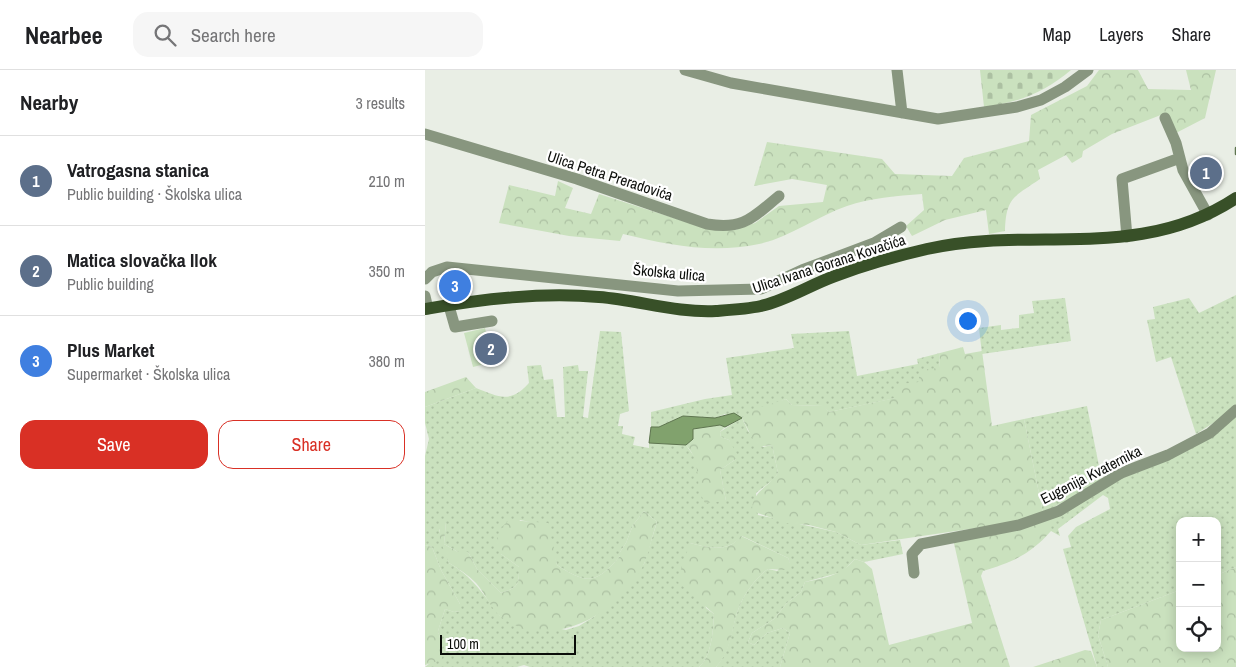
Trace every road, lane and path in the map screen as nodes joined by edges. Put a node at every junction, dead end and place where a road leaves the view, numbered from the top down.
1 (685, 70) edge
2 (728, 70) edge
3 (897, 70) edge
4 (1088, 70) edge
5 (731, 83) junction
6 (902, 113) junction
7 (1165, 118) dead end
8 (425, 134) edge
9 (1180, 158) junction
10 (779, 196) dead end
11 (1236, 198) edge
12 (1208, 215) junction
13 (901, 227) dead end
14 (1127, 237) junction
15 (425, 279) edge
16 (425, 296) edge
17 (449, 306) junction
18 (427, 309) edge
19 (492, 321) dead end
20 (1236, 410) edge
21 (914, 573) dead end

1 - 5 street
2 - 5 street
3 - 6 street
4 - 6 street
5 - 6 street
7 - 9 street
8 - 10 street, Ulica Petra Preradovića
9 - 12 street
9 - 14 street
11 - 12 main road, Ulica Ivana Gorana Kovačića
12 - 14 main road, Ulica Ivana Gorana Kovačića
13 - 15 street, Školska ulica
14 - 17 main road, Ulica Ivana Gorana Kovačića
16 - 18 street
17 - 18 main road, Ulica Ivana Gorana Kovačića
17 - 19 street
20 - 21 street, Eugenija Kvaternika

